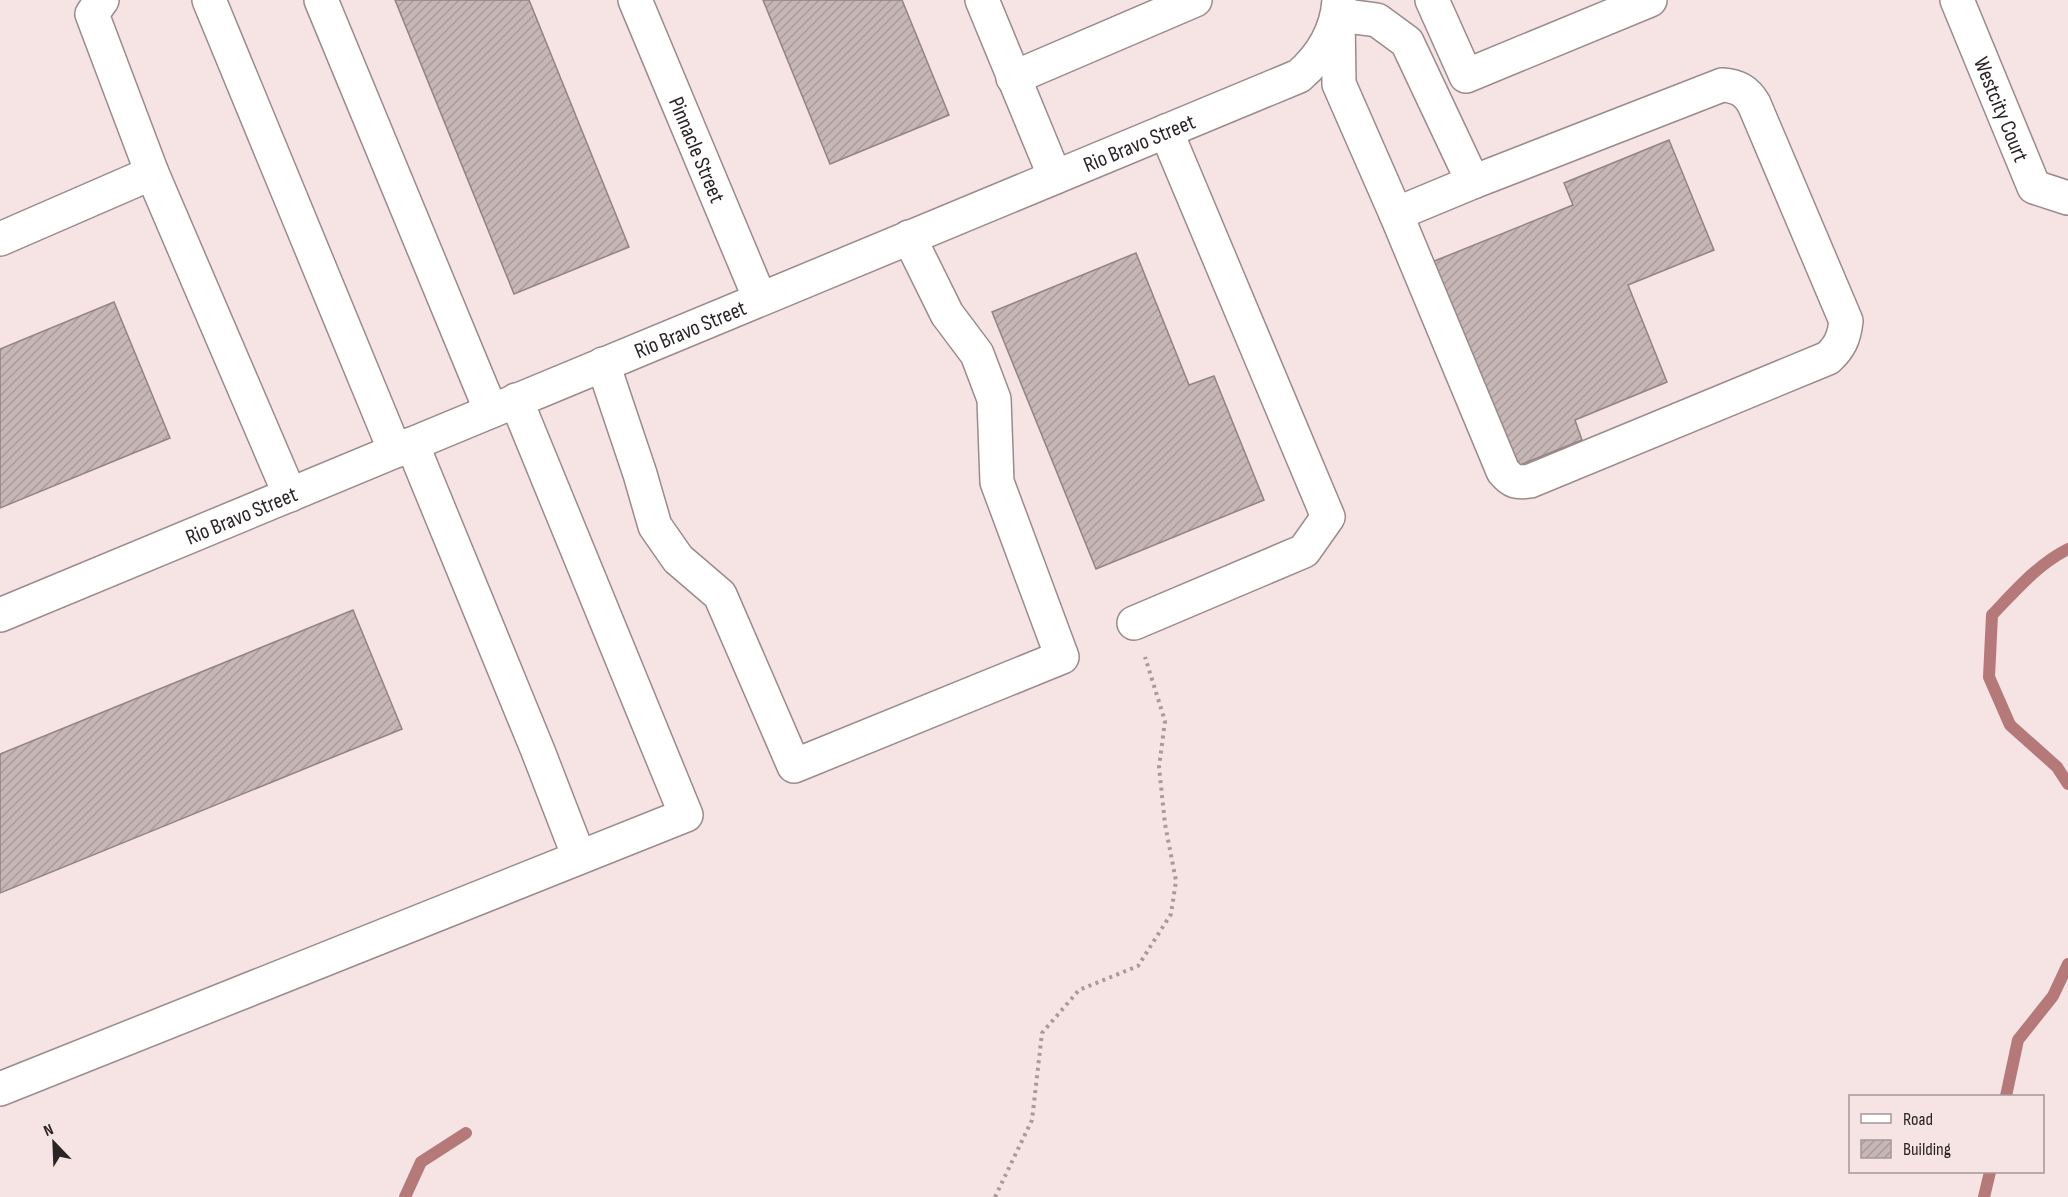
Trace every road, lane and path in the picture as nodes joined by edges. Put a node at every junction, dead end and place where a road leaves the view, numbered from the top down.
1 (102, 0) edge
2 (209, 0) edge
3 (321, 0) edge
4 (635, 0) edge
5 (981, 0) edge
6 (1195, 0) edge
7 (1432, 0) edge
8 (1650, 0) edge
9 (1958, 0) edge
10 (1339, 8) edge
11 (1013, 78) junction
12 (1166, 131) junction
13 (152, 174) junction
14 (1054, 177) junction
15 (1473, 182) junction
16 (2068, 198) edge
17 (1396, 214) junction
18 (909, 237) junction
19 (0, 239) edge
20 (760, 299) junction
21 (603, 364) junction
22 (503, 406) junction
23 (404, 448) junction
24 (290, 495) junction
25 (0, 615) edge
26 (1134, 623) joint
27 (579, 857) junction
28 (0, 1088) edge
29 (995, 1197) edge

1 - 13 street
2 - 23 street
3 - 22 street
4 - 20 street, Pinnacle Street
5 - 11 street
6 - 11 street
7 - 8 street
9 - 16 street, Westcity Court
10 - 12 street, Rio Bravo Street
10 - 15 street
10 - 17 street
11 - 14 street
12 - 14 street, Rio Bravo Street
12 - 26 street
13 - 19 street
13 - 24 street
14 - 18 street, Rio Bravo Street
15 - 17 street
15 - 17 street
18 - 20 street, Rio Bravo Street
18 - 21 street
20 - 21 street, Rio Bravo Street
21 - 22 street, Rio Bravo Street
22 - 23 street, Rio Bravo Street
22 - 27 street
23 - 24 street, Rio Bravo Street
23 - 27 street
24 - 25 street, Rio Bravo Street
26 - 29 path
27 - 28 street

